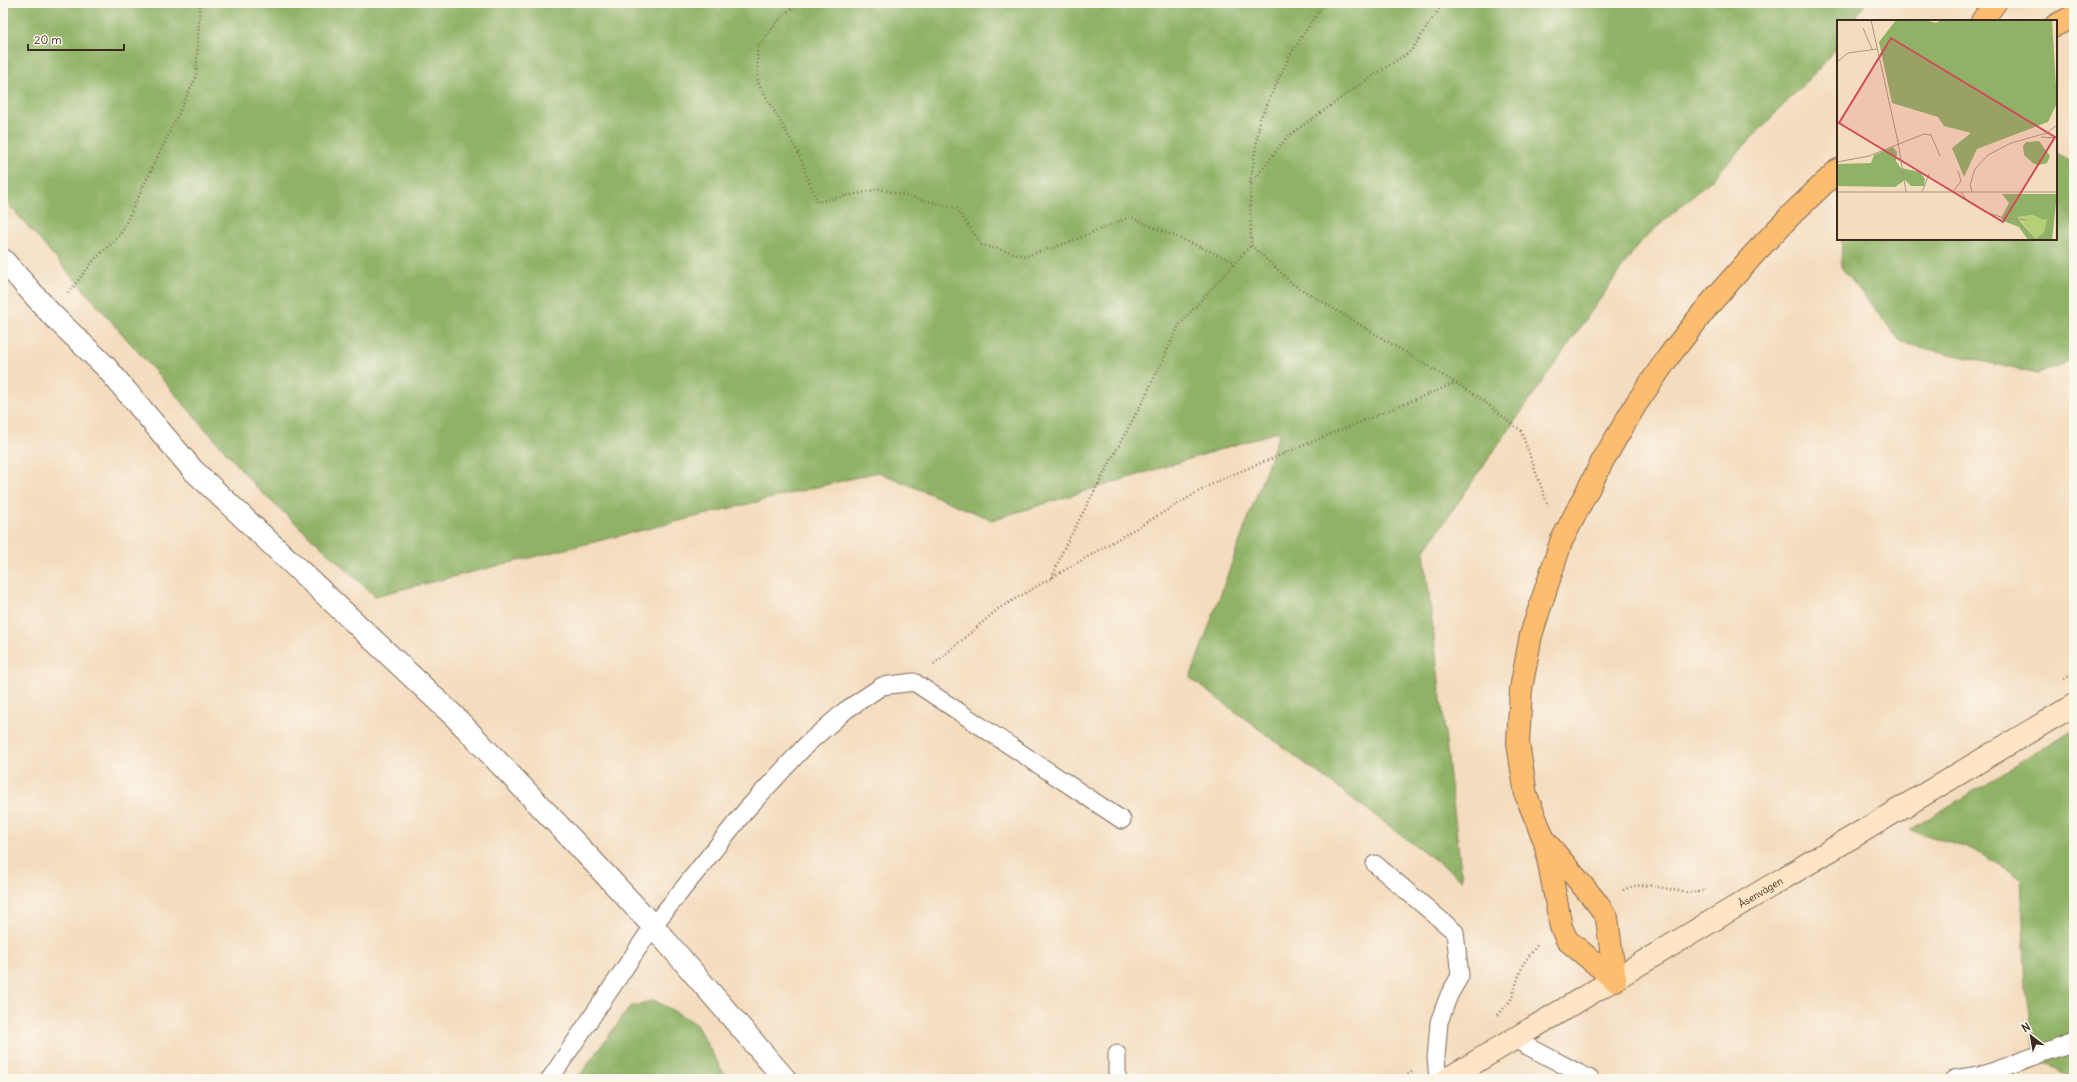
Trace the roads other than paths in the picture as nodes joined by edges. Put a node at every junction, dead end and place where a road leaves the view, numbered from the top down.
1 (1995, 3) edge
2 (2074, 16) edge
3 (1983, 20) edge
4 (2057, 24) edge
5 (1837, 171) edge
6 (3, 260) edge
7 (2074, 705) edge
8 (1122, 820) dead end
9 (1545, 842) junction
10 (1375, 864) dead end
11 (653, 926) junction
12 (1615, 980) junction
13 (1514, 1039) junction
14 (2074, 1042) edge
15 (1117, 1054) dead end
16 (550, 1079) edge
17 (785, 1079) edge
18 (1117, 1079) edge
19 (1438, 1079) edge
20 (1447, 1079) edge
21 (1590, 1079) edge
22 (1954, 1079) edge

1 - 3 highway
2 - 4 highway
5 - 9 highway
6 - 11 street
7 - 12 street, Åsenvägen
8 - 11 lane
9 - 12 highway
9 - 12 highway
10 - 19 lane
11 - 16 lane
11 - 17 street
12 - 13 street, Åsenvägen
13 - 20 street, Åsenvägen
13 - 21 lane
14 - 22 lane
15 - 18 lane

